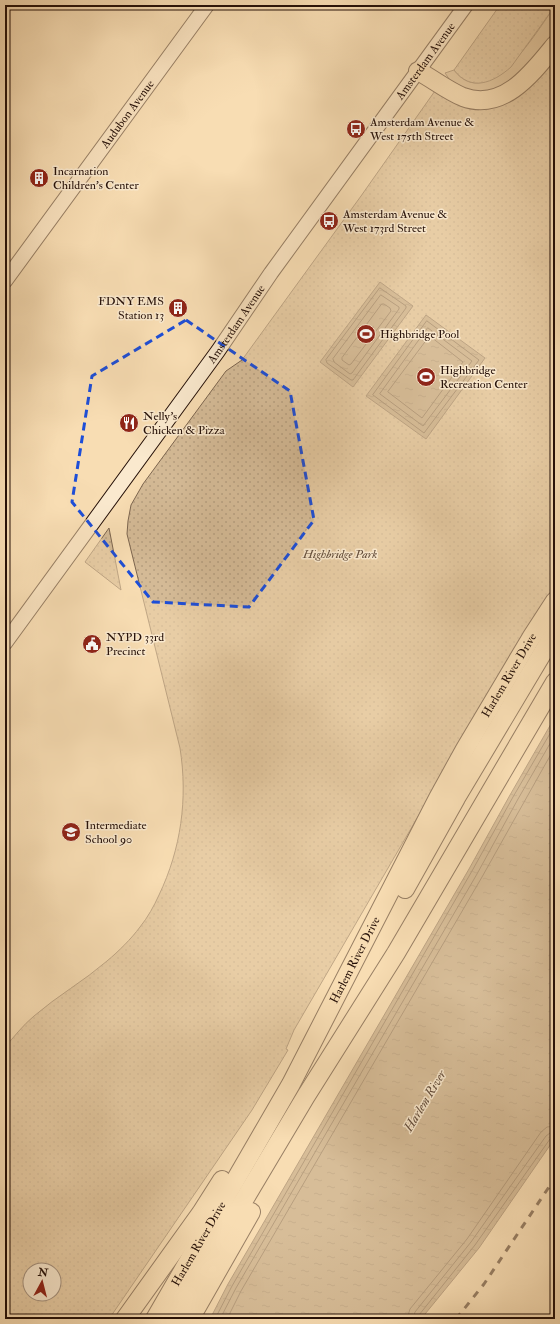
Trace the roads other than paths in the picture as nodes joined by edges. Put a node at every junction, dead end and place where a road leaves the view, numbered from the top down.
1 (207, 5) edge
2 (466, 5) edge
3 (555, 45) edge
4 (418, 71) junction
5 (5, 281) edge
6 (555, 601) edge
7 (555, 632) edge
8 (5, 643) edge
9 (555, 656) edge
10 (555, 682) edge
11 (341, 987) junction
12 (366, 1001) junction
13 (330, 1057) junction
14 (291, 1084) junction
15 (125, 1319) edge
16 (155, 1319) edge
17 (173, 1319) edge
18 (190, 1319) edge

1 - 5 main road, Audubon Avenue
2 - 4 main road, Amsterdam Avenue
3 - 4 highway
4 - 8 main road, Amsterdam Avenue
6 - 11 highway, Harlem River Drive
7 - 11 highway
9 - 12 highway
10 - 12 highway, Harlem River Drive
11 - 14 highway, Harlem River Drive
12 - 13 highway, Harlem River Drive
13 - 17 highway, Harlem River Drive
13 - 18 highway
14 - 15 highway
14 - 16 highway, Harlem River Drive

